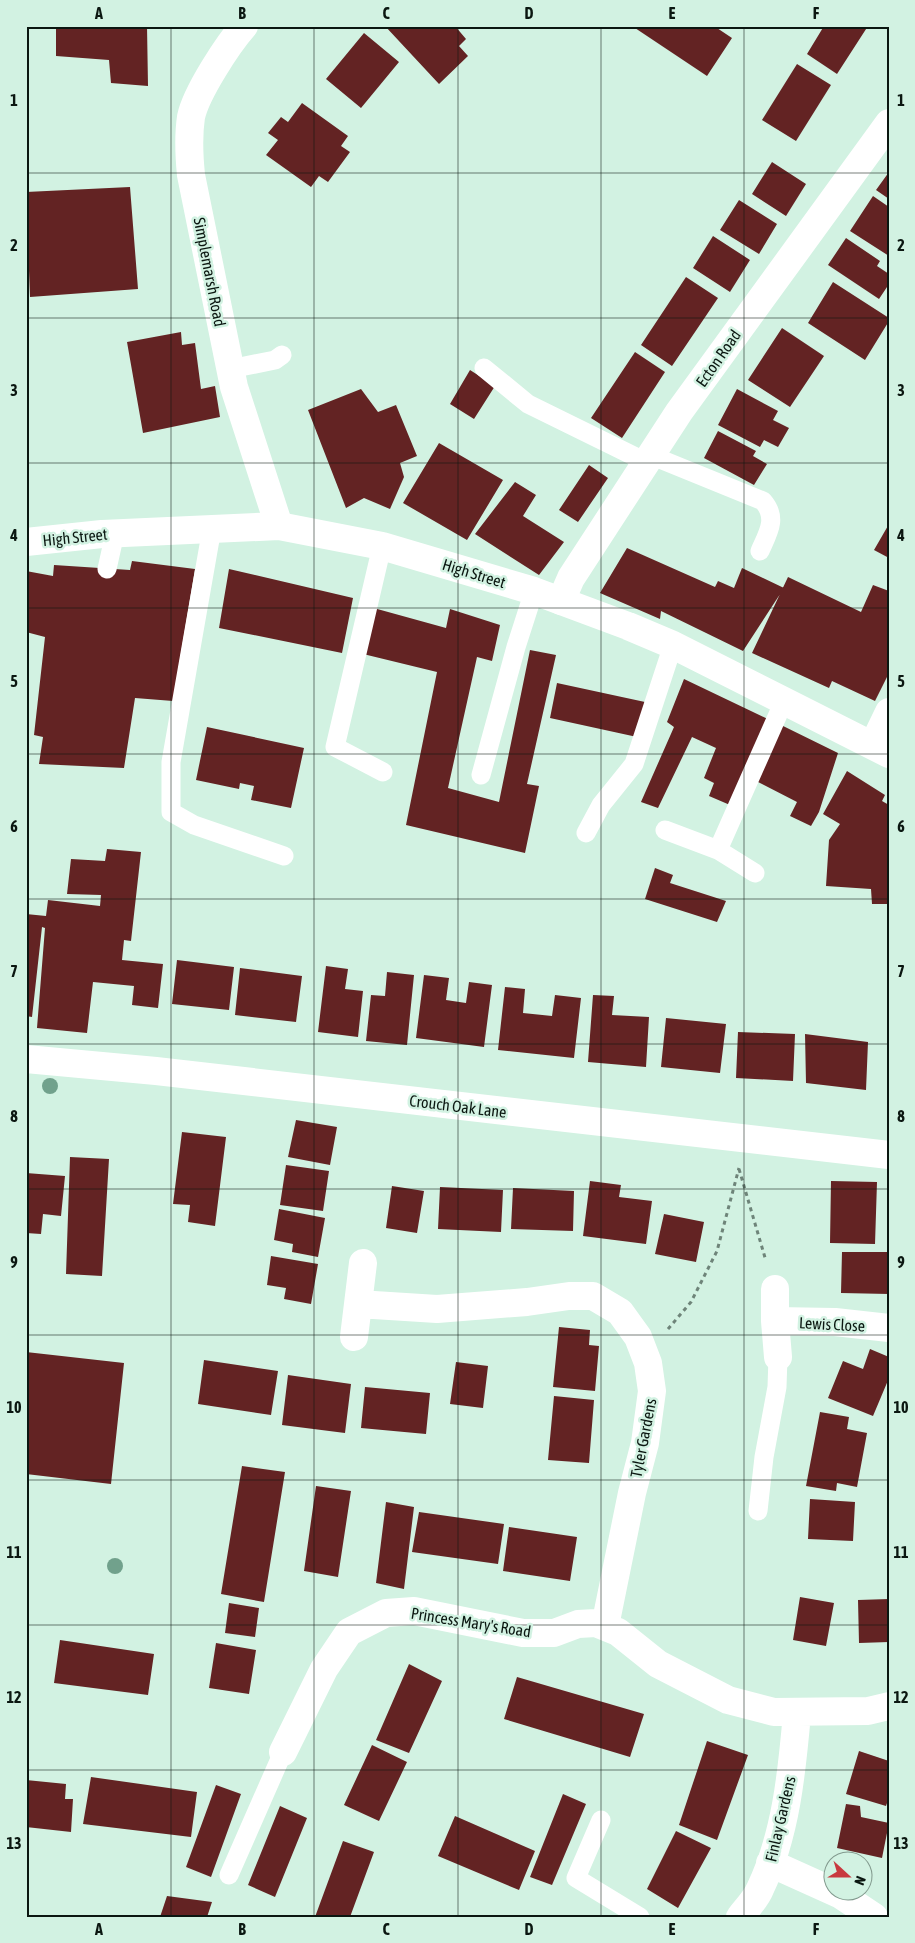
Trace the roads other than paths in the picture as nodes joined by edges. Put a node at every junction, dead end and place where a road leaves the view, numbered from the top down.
1 (244, 26) edge
2 (889, 123) edge
3 (282, 355) dead end
4 (484, 368) dead end
5 (230, 369) junction
6 (648, 458) junction
7 (279, 526) junction
8 (212, 528) junction
9 (115, 533) junction
10 (26, 542) edge
11 (382, 546) junction
12 (760, 551) dead end
13 (107, 568) dead end
14 (534, 591) junction
15 (562, 601) junction
16 (674, 645) junction
17 (784, 701) junction
18 (889, 712) edge
19 (881, 749) edge
20 (383, 772) dead end
21 (481, 775) dead end
22 (665, 830) dead end
23 (586, 833) dead end
24 (718, 850) junction
25 (284, 856) dead end
26 (755, 873) dead end
27 (26, 1059) edge
28 (889, 1155) edge
29 (363, 1263) dead end
30 (775, 1290) road end
31 (358, 1304) junction
32 (775, 1322) junction
33 (889, 1328) edge
34 (354, 1337) dead end
35 (778, 1357) joint
36 (758, 1511) dead end
37 (605, 1626) junction
38 (889, 1706) edge
39 (797, 1712) junction
40 (283, 1752) joint
41 (601, 1820) dead end
42 (770, 1863) junction
43 (229, 1875) dead end
44 (640, 1917) edge
45 (740, 1917) edge
46 (874, 1917) edge

1 - 5 street, Simplemarsh Road
2 - 6 street, Ecton Road
3 - 5 lane
4 - 6 lane
5 - 7 street, Simplemarsh Road
6 - 12 lane
6 - 15 street, Ecton Road
7 - 8 street, High Street
7 - 11 street, High Street
8 - 9 street, High Street
8 - 25 lane
9 - 10 street, High Street
9 - 13 lane
11 - 14 street, High Street
11 - 20 lane
14 - 15 street, High Street
14 - 21 lane
15 - 16 street, High Street
16 - 17 street, High Street
16 - 23 lane
17 - 19 street, High Street
17 - 24 lane
18 - 19 street
22 - 24 lane
24 - 26 lane
27 - 28 street, Crouch Oak Lane
29 - 31 street
30 - 32 street, Lewis Close
31 - 34 street
31 - 37 street, Tyler Gardens
32 - 33 street, Lewis Close
32 - 35 street, Lewis Close
35 - 36 lane
37 - 39 street, Princess Mary's Road
37 - 40 street, Princess Mary's Road
38 - 39 street, Princess Mary's Road
39 - 42 street, Finlay Gardens
40 - 43 lane
41 - 44 lane
42 - 45 street, Finlay Gardens
42 - 46 street

